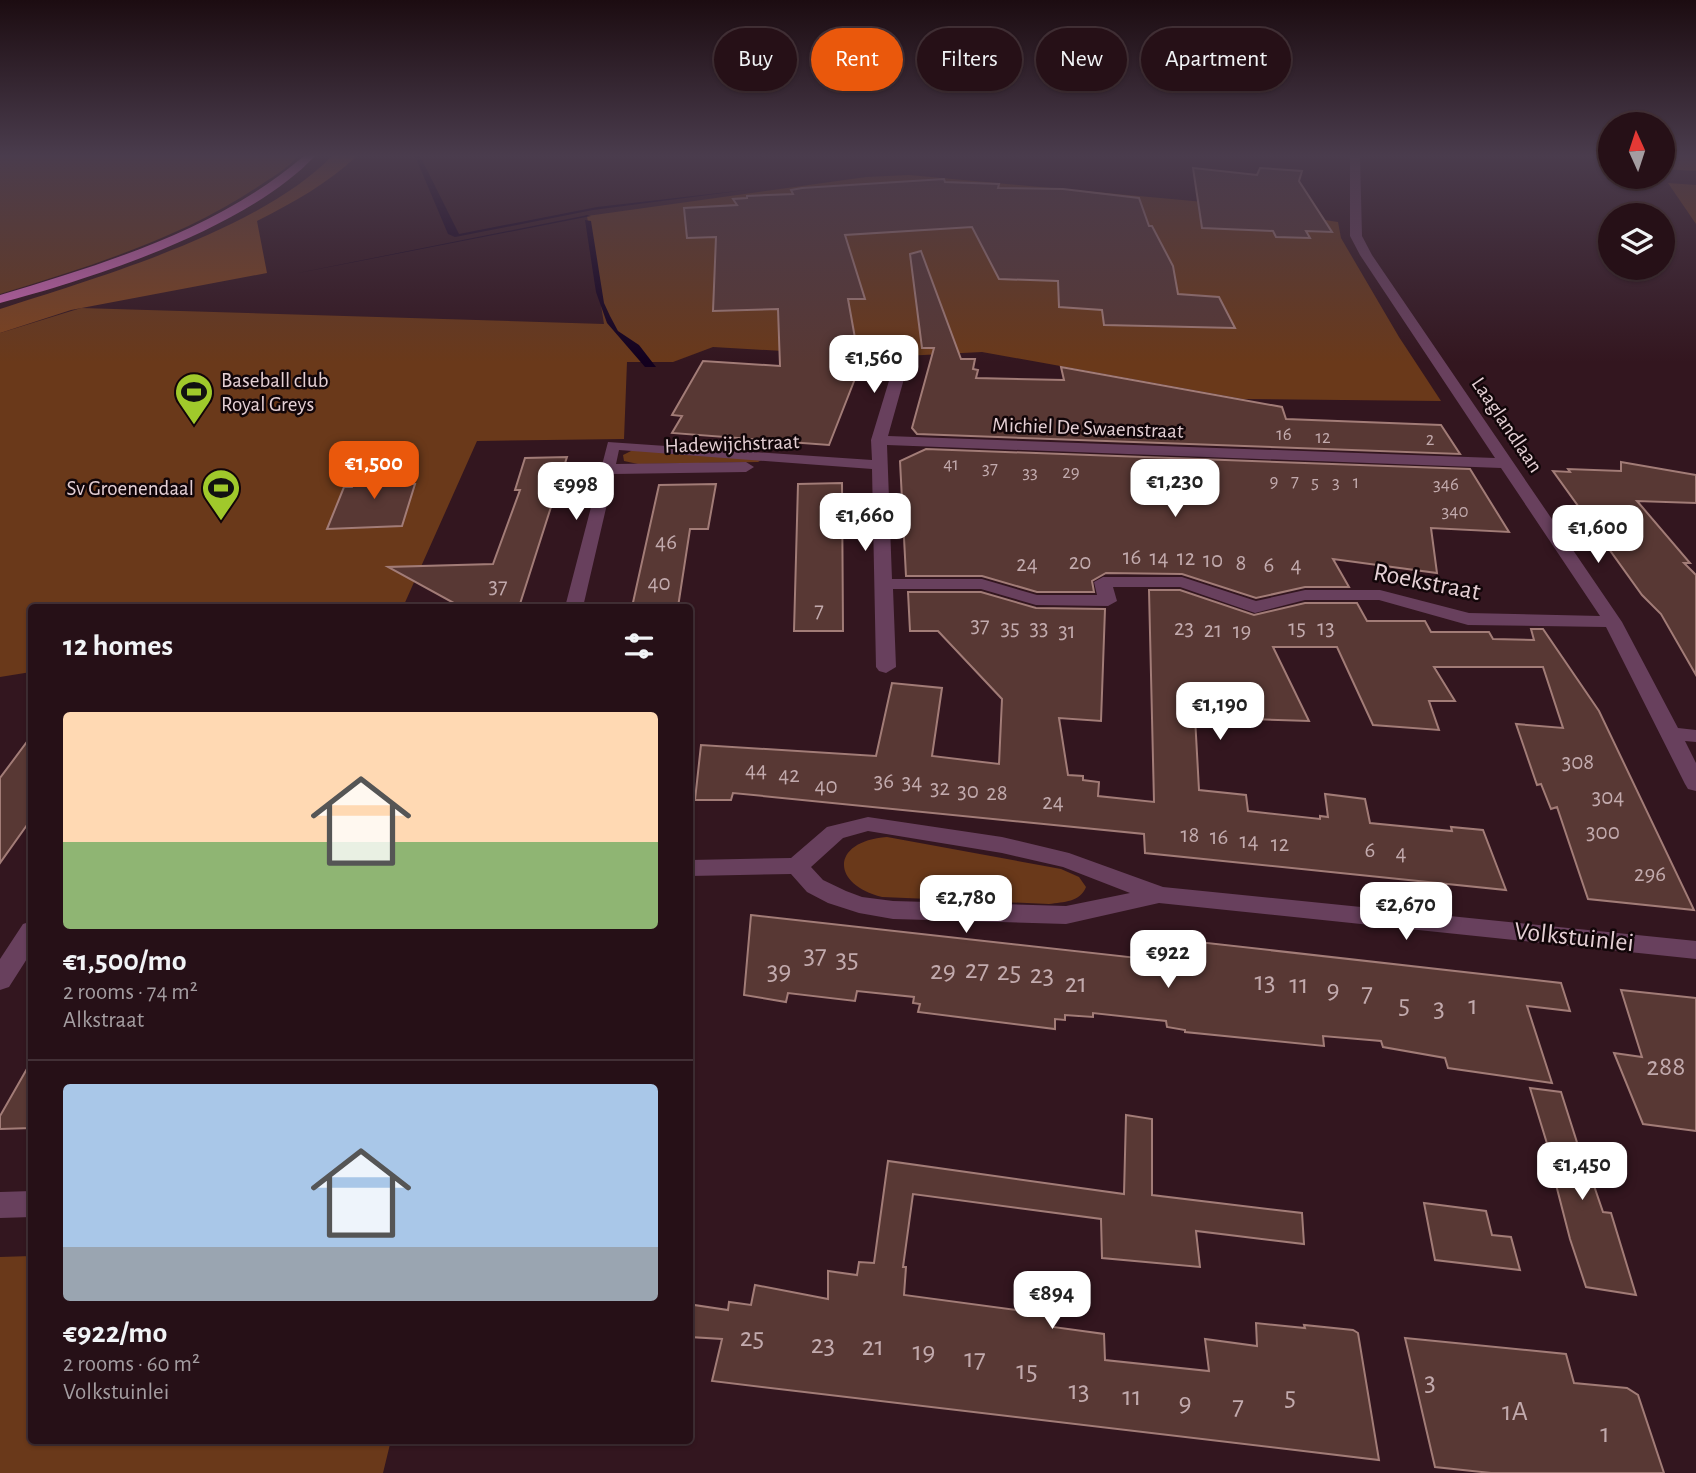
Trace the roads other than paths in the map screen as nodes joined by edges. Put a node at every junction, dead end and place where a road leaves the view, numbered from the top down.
1 (201, 225) edge
2 (1356, 225) edge
3 (0, 299) edge
4 (902, 361) dead end
5 (879, 440) junction
6 (815, 462) junction
7 (1505, 463) junction
8 (879, 465) junction
9 (608, 469) junction
10 (886, 584) junction
11 (575, 604) edge
12 (1613, 622) junction
13 (887, 667) dead end
14 (1671, 734) junction
15 (1696, 736) edge
16 (1696, 784) edge
17 (797, 866) junction
18 (693, 869) edge
19 (1160, 895) junction
20 (28, 936) edge
21 (1696, 950) edge
22 (0, 980) edge
23 (28, 1204) edge
24 (0, 1205) edge

1 - 3 highway
2 - 7 street, Laaglandlaan
4 - 5 street
5 - 7 street, Michiel De Swaenstraat
5 - 8 street
6 - 8 street, Hadewijchstraat
6 - 9 street, Hadewijchstraat
6 - 9 street, Hadewijchstraat
7 - 12 street, Laaglandlaan
8 - 10 street
9 - 11 street
10 - 12 street, Roekstraat
10 - 13 street
12 - 14 street, Laaglandlaan
14 - 15 street
14 - 16 street, Laaglandlaan
17 - 18 street
17 - 19 street, Volkstuinlei
17 - 19 street, Volkstuinlei
19 - 21 street, Volkstuinlei
20 - 22 street
23 - 24 street

